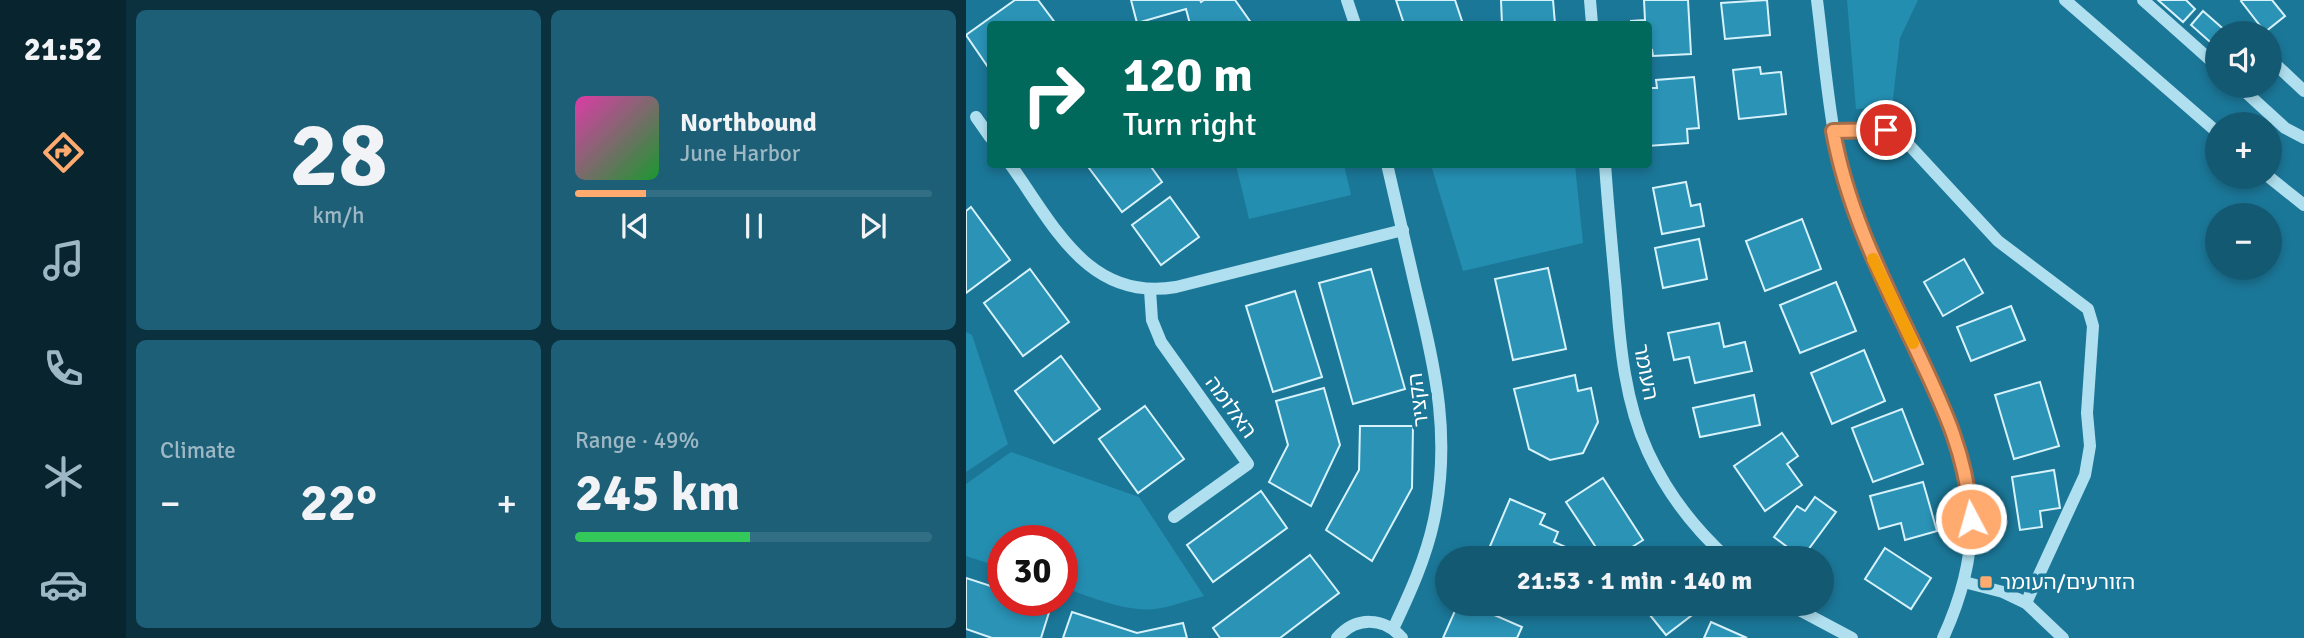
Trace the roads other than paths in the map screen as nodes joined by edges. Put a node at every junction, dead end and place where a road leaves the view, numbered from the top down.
1 (1347, 0) edge
2 (1590, 0) edge
3 (1817, 0) edge
4 (2066, 0) edge
5 (2143, 0) edge
6 (1353, 21) edge
7 (1592, 21) edge
8 (2205, 55) edge
9 (2282, 70) edge
10 (2304, 90) edge
11 (2252, 98) edge
12 (976, 117) dead end
13 (2205, 122) edge
14 (1833, 131) junction
15 (987, 133) edge
16 (2304, 138) edge
17 (1013, 168) edge
18 (1388, 168) edge
19 (1605, 168) edge
20 (2282, 187) edge
21 (2304, 205) edge
22 (1403, 230) junction
23 (1150, 290) junction
24 (1174, 517) dead end
25 (1715, 546) edge
26 (1964, 582) junction
27 (2026, 603) junction
28 (1811, 616) edge
29 (1398, 633) edge
30 (1337, 638) edge
31 (1852, 638) edge
32 (1943, 638) edge
33 (2063, 638) edge

1 - 6 street
2 - 7 street
3 - 14 street
4 - 13 street
5 - 8 street
9 - 10 street
11 - 16 street
12 - 15 street
14 - 26 street
14 - 27 street
17 - 23 street
18 - 22 street, הקציר
19 - 25 street, העומר
20 - 21 street
22 - 23 street
22 - 29 street, הקציר
23 - 24 street, האלומה
26 - 27 street
26 - 32 street
27 - 33 street
28 - 31 street
29 - 30 street

